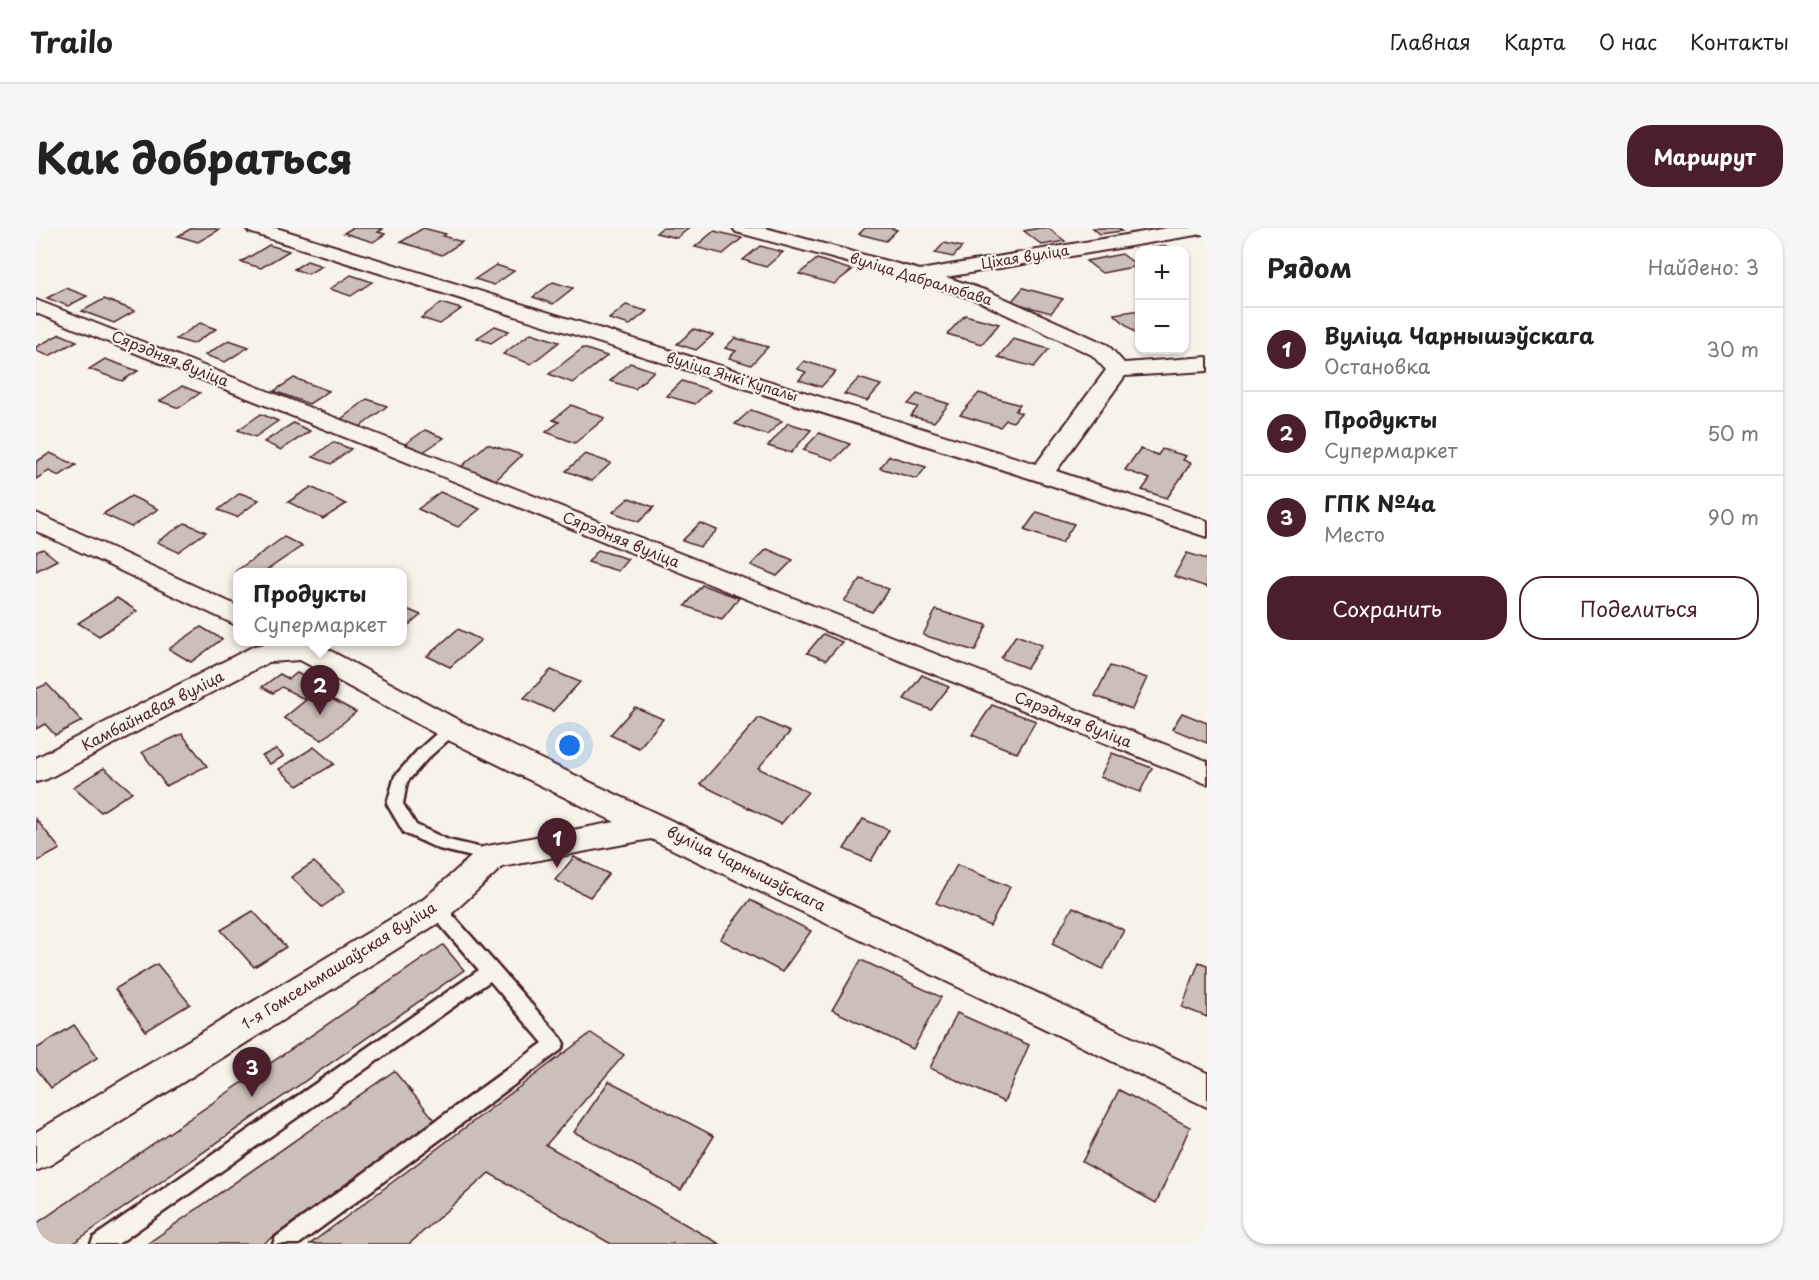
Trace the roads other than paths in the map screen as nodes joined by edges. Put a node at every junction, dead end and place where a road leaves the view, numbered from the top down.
1 (256, 228) edge
2 (743, 228) edge
3 (1202, 228) edge
4 (920, 276) junction
5 (36, 306) edge
6 (1207, 364) edge
7 (1118, 370) junction
8 (1041, 474) junction
9 (41, 527) edge
10 (1207, 528) edge
11 (233, 615) edge
12 (297, 646) edge
13 (451, 729) junction
14 (36, 771) edge
15 (1207, 773) edge
16 (657, 826) junction
17 (493, 856) junction
18 (436, 908) junction
19 (492, 971) junction
20 (1207, 1092) edge
21 (36, 1153) edge
22 (101, 1244) edge
23 (283, 1244) edge

1 - 8 street, вуліца Янкі Купалы
2 - 4 street, вуліца Дабралюбава
3 - 4 street, Ціхая вуліца
4 - 7 street, вуліца Дабралюбава
5 - 15 street, Сярэдняя вуліца
6 - 7 street
7 - 8 street
8 - 10 street, вуліца Янкі Купалы
9 - 11 street
12 - 13 street, вуліца Чарнышэўскага
12 - 14 street, Камбайнавая вуліца
13 - 16 street, вуліца Чарнышэўскага
13 - 17 lane
16 - 17 street
16 - 20 street, вуліца Чарнышэўскага
17 - 18 street, 1-я Гомсельмашаўская вуліца
18 - 19 lane
18 - 21 street, 1-я Гомсельмашаўская вуліца
19 - 22 lane
19 - 23 lane

